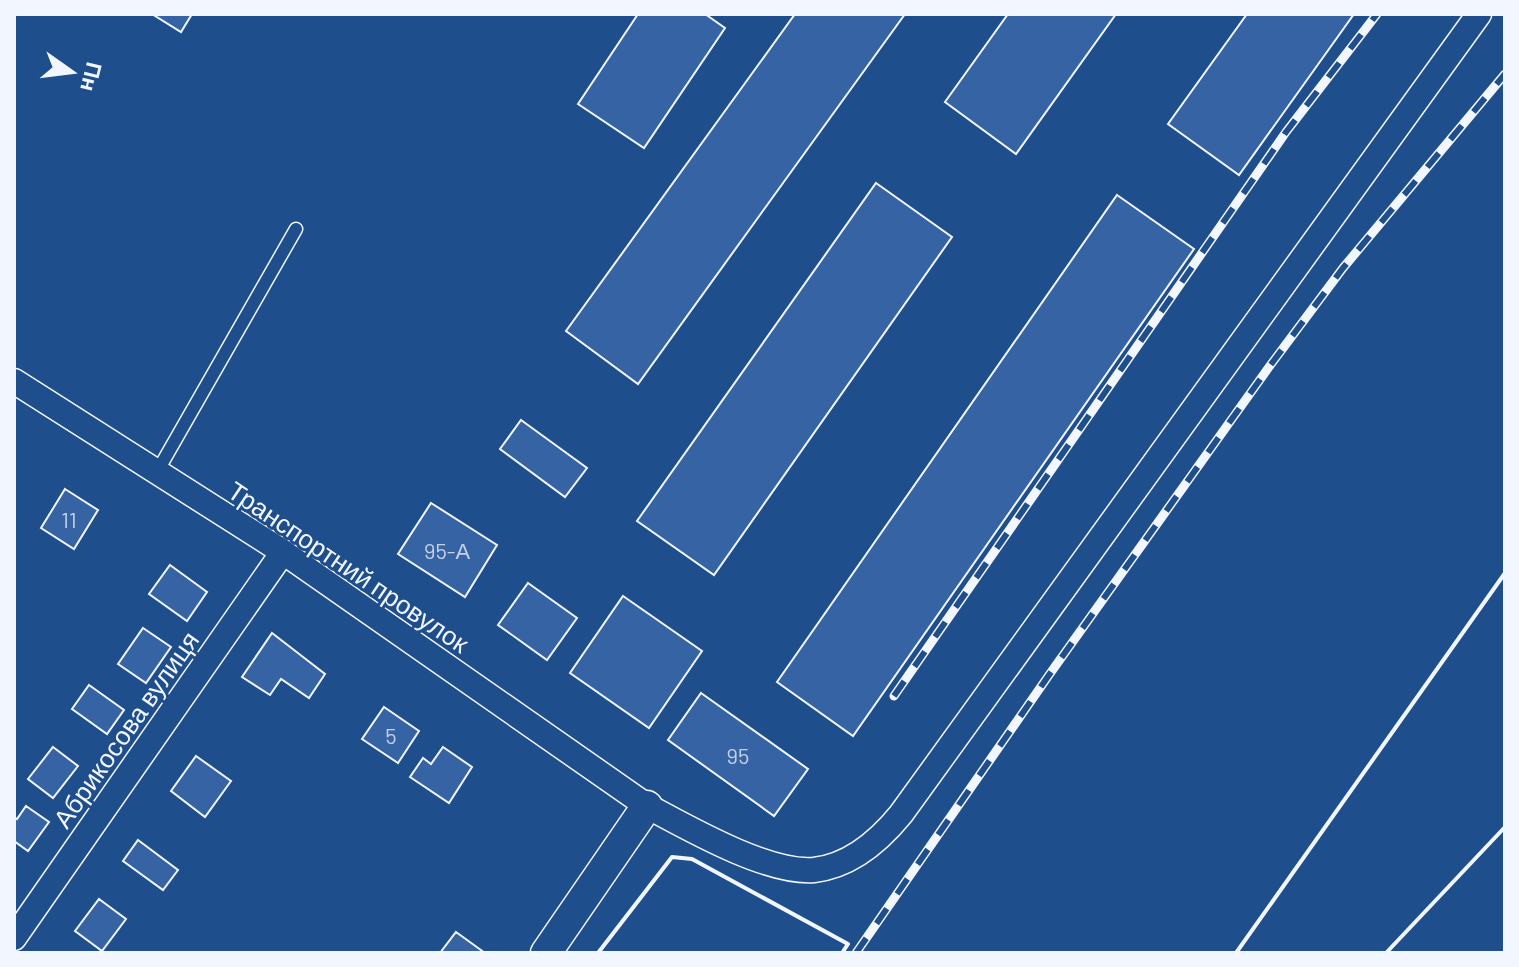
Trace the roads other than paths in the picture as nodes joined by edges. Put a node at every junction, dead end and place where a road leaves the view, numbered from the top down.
1 (1479, 14) edge
2 (296, 229) dead end
3 (14, 381) edge
4 (157, 472) junction
5 (283, 552) junction
6 (647, 806) junction
7 (14, 938) edge
8 (546, 953) edge

1 - 6 street, Транспортний провулок
2 - 4 lane
3 - 4 street, Транспортний провулок
4 - 5 street, Транспортний провулок
5 - 6 street, Транспортний провулок
5 - 7 street, Абрикосова вулиця
6 - 8 street

